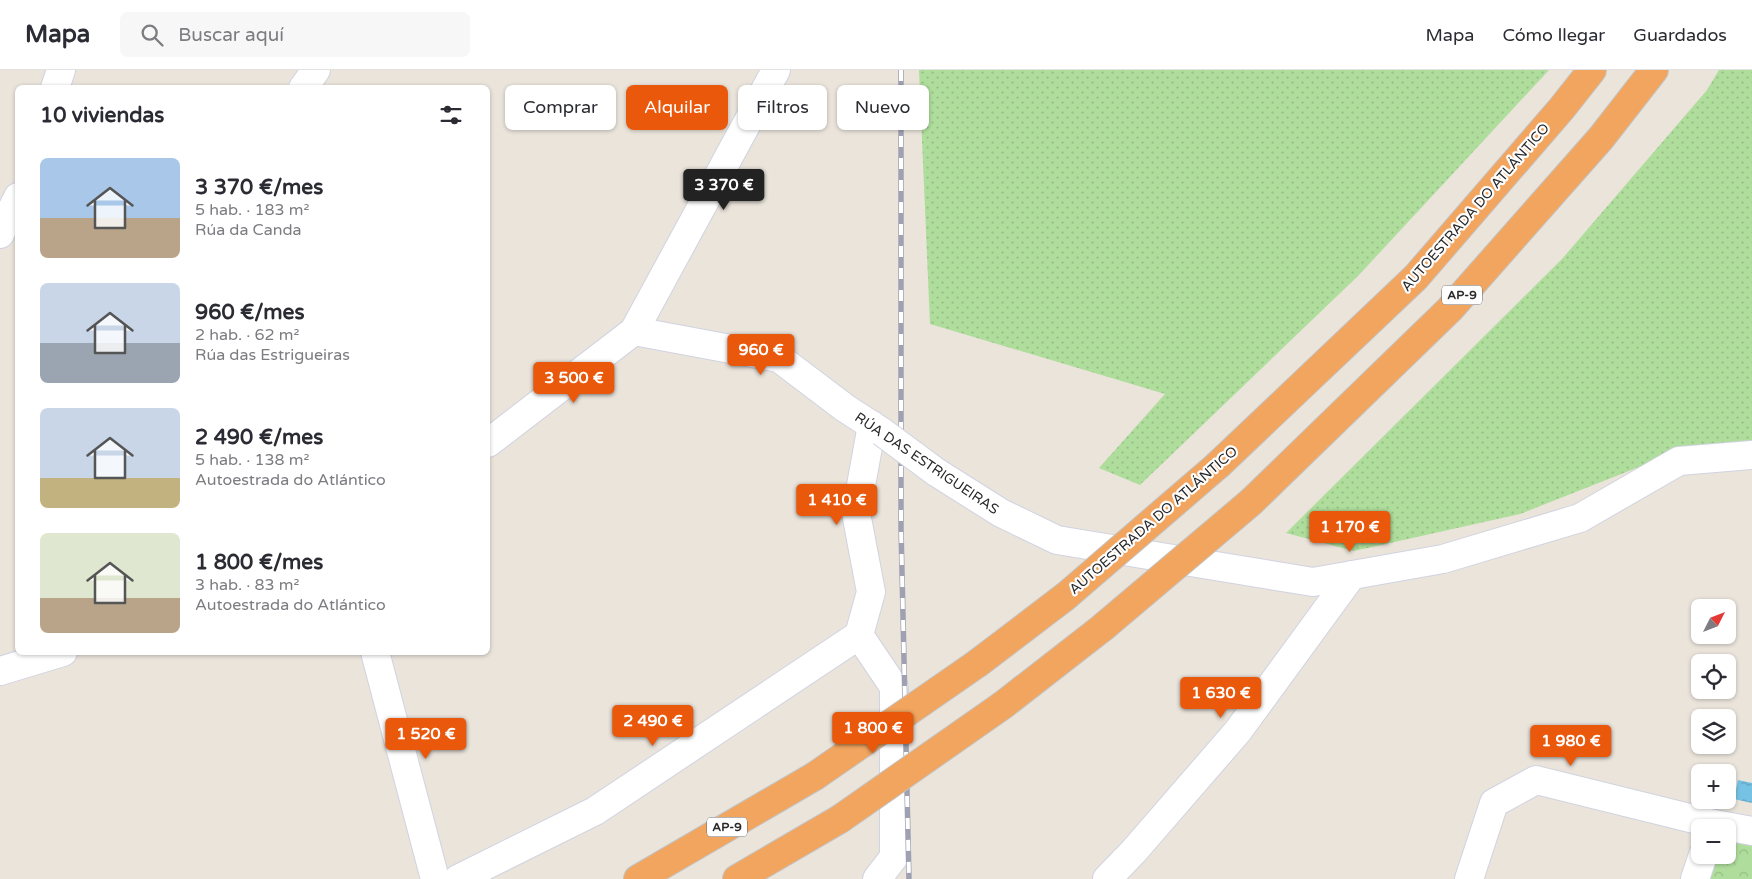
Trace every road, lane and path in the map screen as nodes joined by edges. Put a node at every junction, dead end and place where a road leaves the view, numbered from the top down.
1 (61, 70) edge
2 (316, 70) edge
3 (776, 70) edge
4 (1592, 70) edge
5 (1654, 70) edge
6 (56, 85) edge
7 (305, 85) edge
8 (15, 203) edge
9 (0, 234) edge
10 (0, 239) edge
11 (15, 239) edge
12 (634, 331) junction
13 (877, 429) junction
14 (490, 441) edge
15 (1752, 455) edge
16 (1352, 575) junction
17 (859, 635) junction
18 (53, 655) edge
19 (376, 655) edge
20 (0, 671) edge
21 (1691, 820) edge
22 (1736, 829) edge
23 (1752, 831) edge
24 (1700, 864) edge
25 (435, 879) edge
26 (458, 879) edge
27 (638, 879) edge
28 (737, 879) edge
29 (877, 879) edge
30 (1107, 879) edge
31 (1469, 879) edge
32 (1695, 879) edge

1 - 6 street
2 - 7 street
3 - 12 street
4 - 27 highway, AUTOESTRADA DO ATLÁNTICO / AP-9, bridge
5 - 28 highway, AP-9, bridge
8 - 9 street
10 - 11 street
12 - 13 street, RÚA DAS ESTRIGUEIRAS
12 - 14 street
13 - 16 street, RÚA DAS ESTRIGUEIRAS, bridge
13 - 17 street
15 - 16 street, RÚA DAS ESTRIGUEIRAS
16 - 30 street
17 - 26 street
17 - 29 street
18 - 20 street
19 - 25 street
21 - 31 street
22 - 23 street
24 - 32 street

